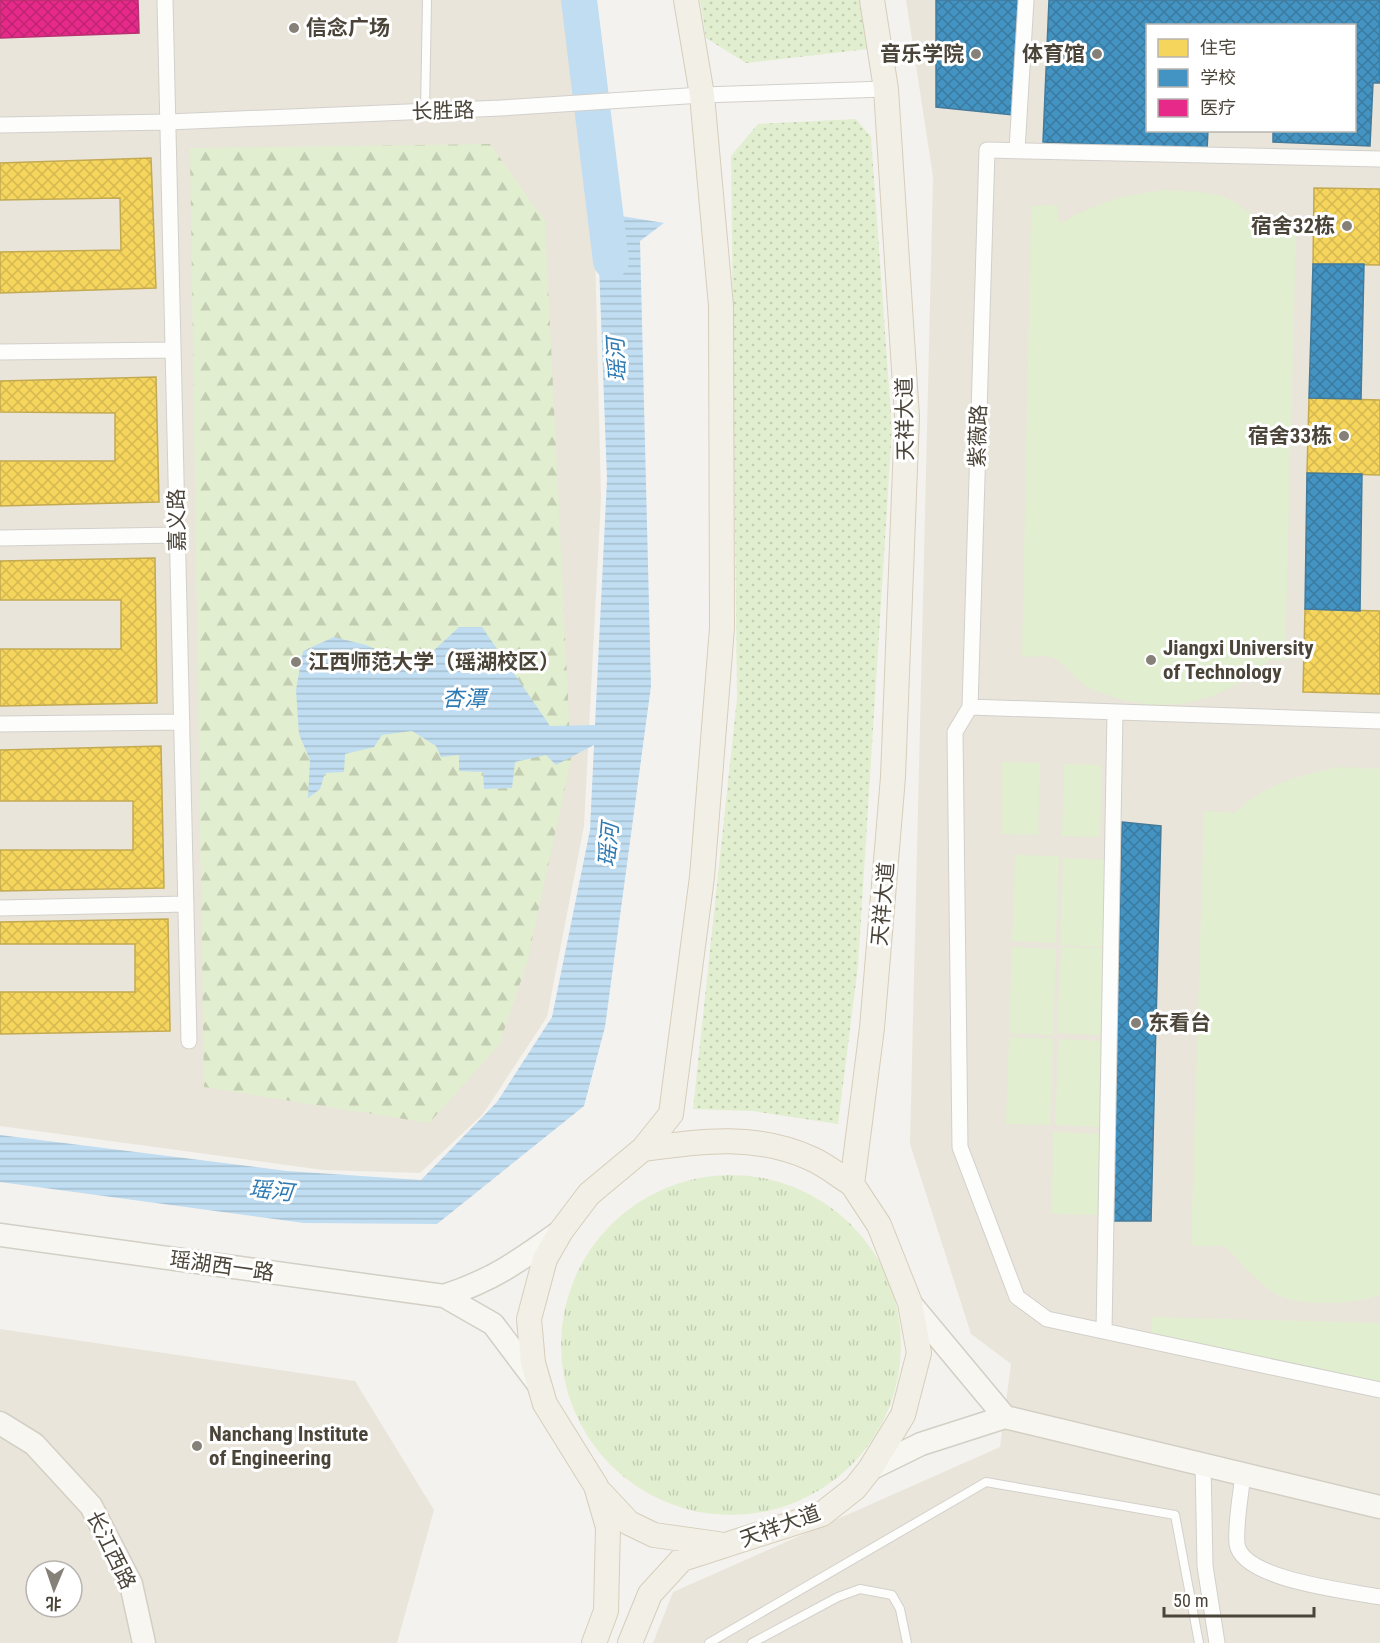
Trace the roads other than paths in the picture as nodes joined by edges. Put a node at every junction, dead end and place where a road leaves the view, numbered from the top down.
1 (165, 0) edge
2 (427, 0) edge
3 (686, 0) edge
4 (872, 0) edge
5 (1026, 0) edge
6 (886, 89) junction
7 (702, 95) junction
8 (425, 111) junction
9 (168, 122) junction
10 (0, 125) edge
11 (1017, 150) junction
12 (1380, 159) edge
13 (173, 350) junction
14 (0, 352) edge
15 (177, 535) junction
16 (0, 538) edge
17 (970, 707) junction
18 (1115, 712) junction
19 (1380, 721) edge
20 (182, 722) junction
21 (0, 724) edge
22 (186, 904) junction
23 (0, 908) edge
24 (189, 1041) dead end
25 (643, 1149) junction
26 (852, 1184) junction
27 (561, 1231) junction
28 (0, 1235) edge
29 (444, 1296) junction
30 (910, 1303) junction
31 (1104, 1331) junction
32 (539, 1385) junction
33 (1380, 1390) edge
34 (1005, 1417) junction
35 (0, 1424) edge
36 (1203, 1464) junction
37 (870, 1469) junction
38 (1243, 1474) junction
39 (596, 1486) junction
40 (1380, 1507) edge
41 (727, 1545) junction
42 (1380, 1597) edge
43 (144, 1643) edge
44 (594, 1643) edge
45 (630, 1643) edge
46 (709, 1643) edge
47 (752, 1643) edge
48 (907, 1643) edge
49 (1199, 1643) edge
50 (1217, 1643) edge

1 - 9 street, 嘉义路
2 - 8 lane
3 - 7 main road
4 - 6 main road, 天祥大道
5 - 11 street
6 - 7 street, 长胜路
6 - 26 main road, 天祥大道
7 - 8 street, 长胜路
7 - 25 main road
8 - 9 street, 长胜路
9 - 10 street, 长胜路
9 - 13 street, 嘉义路
11 - 12 street, 紫薇路
11 - 17 street, 紫薇路
13 - 14 street
13 - 15 street, 嘉义路
15 - 16 street
15 - 20 street, 嘉义路
17 - 18 street
17 - 31 street
18 - 19 street
18 - 31 street
20 - 21 street
20 - 22 street, 嘉义路
22 - 23 street
22 - 24 street, 嘉义路
25 - 26 main road
25 - 27 main road
26 - 30 main road, 天祥大道
27 - 29 street
27 - 32 main road
28 - 29 street, 瑶湖西一路
29 - 32 street
30 - 34 street
30 - 37 main road, 天祥大道
31 - 33 street
32 - 39 main road
34 - 36 street
34 - 37 street
35 - 43 street, 长江西路
36 - 38 street
36 - 50 street
37 - 41 main road, 天祥大道
38 - 40 street
38 - 42 street
39 - 41 main road
39 - 44 main road
41 - 45 main road, 天祥大道
46 - 49 lane
47 - 48 lane

